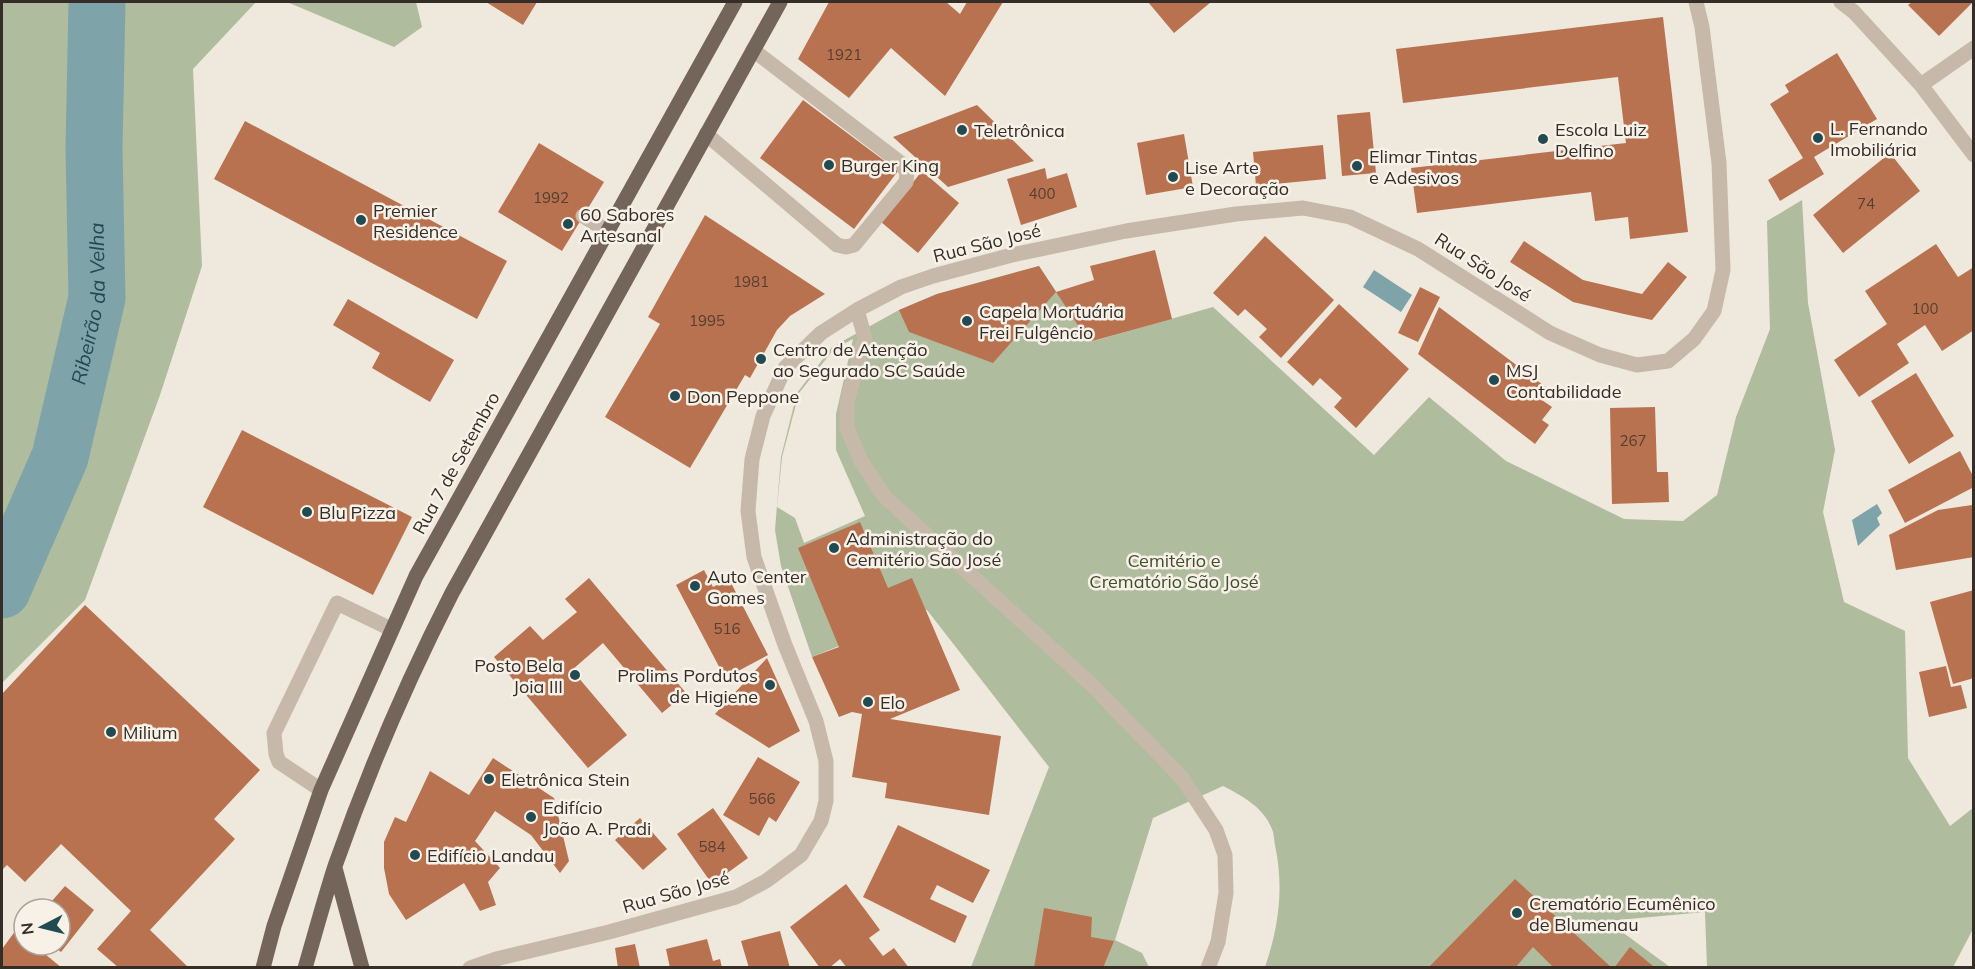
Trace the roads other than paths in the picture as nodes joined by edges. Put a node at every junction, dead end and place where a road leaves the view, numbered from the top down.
1 (735, 2) edge
2 (780, 2) edge
3 (1696, 2) edge
4 (1841, 2) edge
5 (1974, 48) edge
6 (753, 50) junction
7 (1921, 85) junction
8 (706, 134) junction
9 (1974, 155) edge
10 (583, 216) dead end
11 (607, 231) junction
12 (857, 310) junction
13 (391, 628) junction
14 (321, 790) junction
15 (335, 868) junction
16 (262, 968) edge
17 (305, 968) edge
18 (362, 968) edge
19 (470, 968) edge
20 (1208, 968) edge

1 - 11 main road, Rua 7 de Setembro
2 - 6 main road
3 - 12 street, Rua São José
4 - 7 street
5 - 7 street
6 - 8 main road
6 - 8 street
7 - 9 street
8 - 15 main road
10 - 11 street
11 - 13 main road, Rua 7 de Setembro
12 - 19 street, Rua São José
12 - 20 street
13 - 14 main road, Rua 7 de Setembro
13 - 14 street
14 - 16 main road, Rua 7 de Setembro
15 - 17 main road
15 - 18 main road

